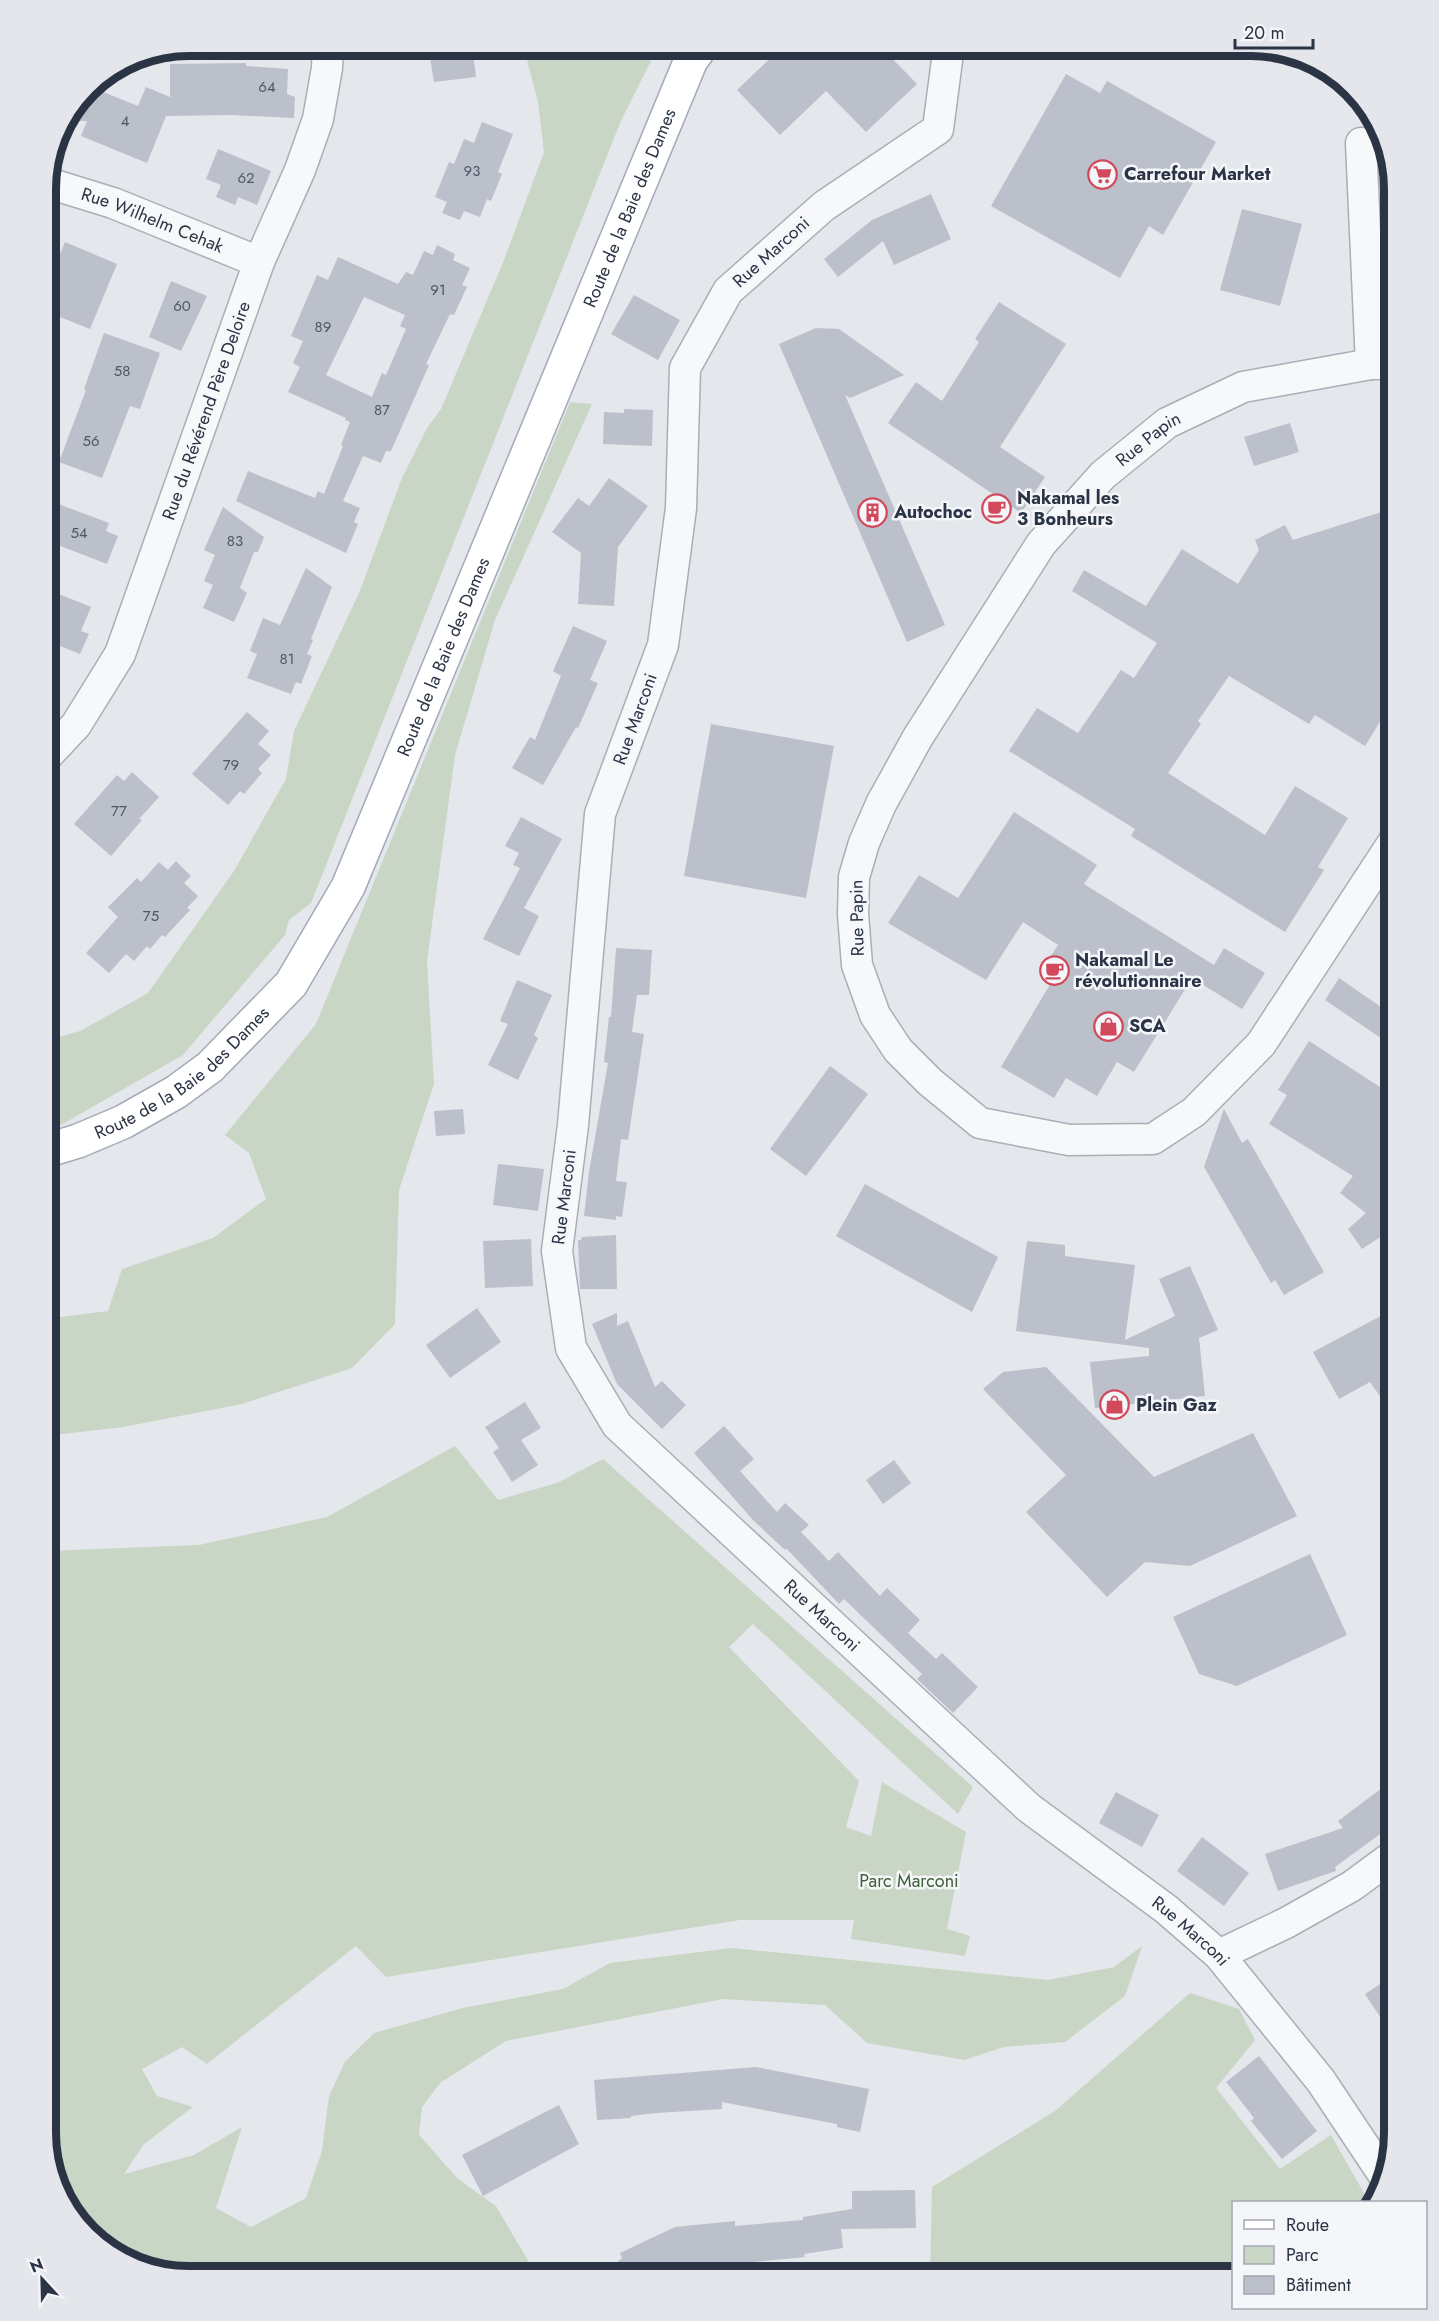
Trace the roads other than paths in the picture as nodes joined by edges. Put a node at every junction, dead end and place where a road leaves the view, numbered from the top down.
1 (328, 56) edge
2 (693, 56) edge
3 (948, 56) edge
4 (1361, 143) dead end
5 (56, 185) edge
6 (259, 262) junction
7 (1383, 364) edge
8 (56, 746) edge
9 (1384, 856) edge
10 (56, 1148) edge
11 (1384, 1862) edge
12 (1219, 1955) junction
13 (1379, 2168) edge

1 - 6 street, Rue du Révérend Père Deloire
2 - 10 main road, Route de la Baie des Dames
3 - 12 street, Rue Marconi
4 - 7 street, Rue Papin
5 - 6 street, Rue Wilhelm Cehak
6 - 8 street, Rue du Révérend Père Deloire
7 - 9 street, Rue Papin
11 - 12 street
12 - 13 street, Rue Marconi

